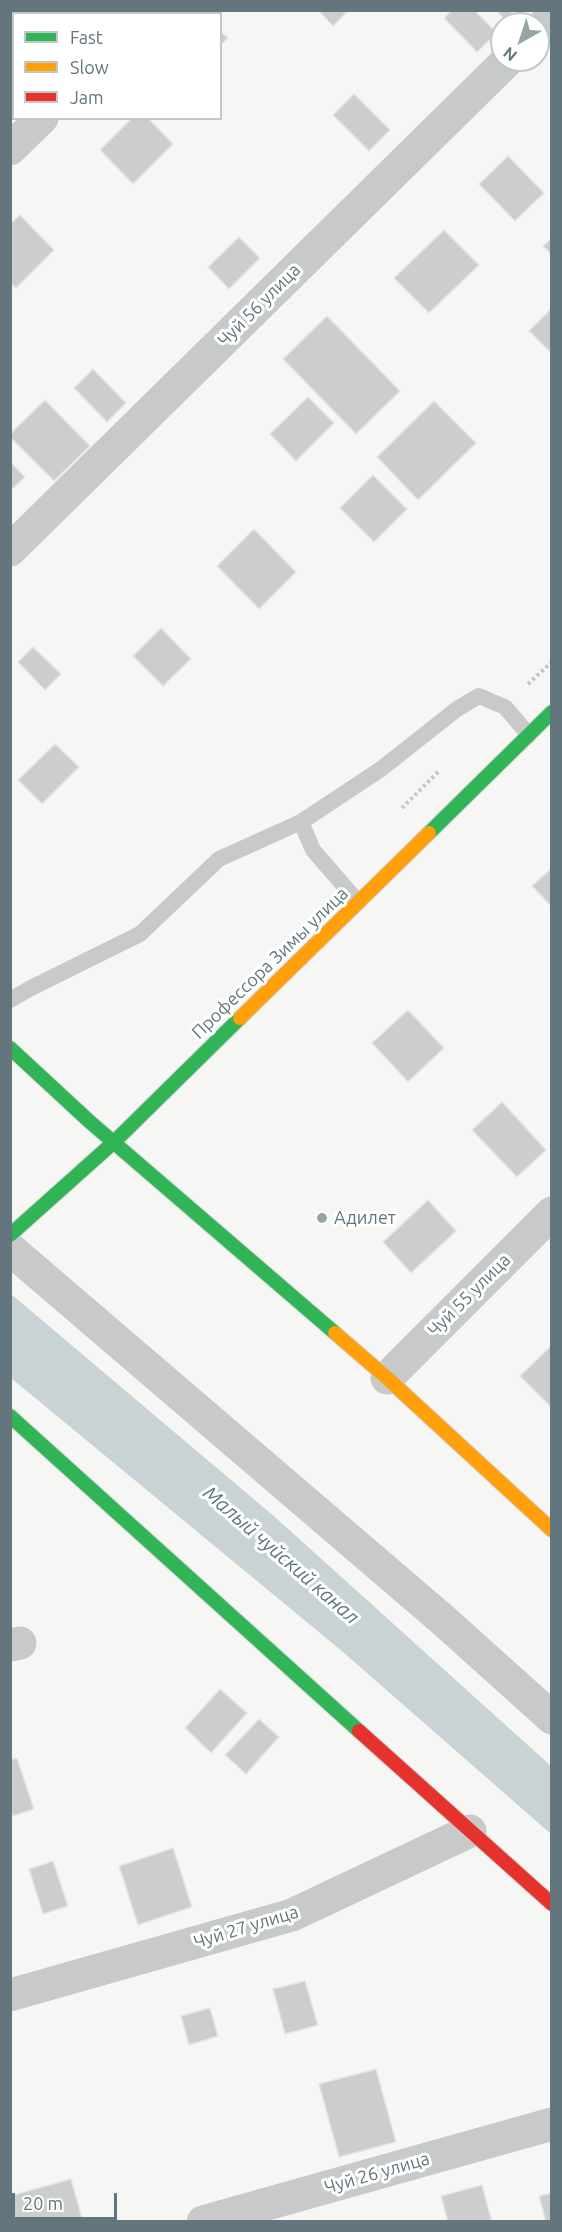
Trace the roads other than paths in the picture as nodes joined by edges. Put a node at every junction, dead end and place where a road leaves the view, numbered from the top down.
1 (496, 72) edge
2 (40, 120) edge
3 (10, 149) edge
4 (10, 550) edge
5 (552, 712) edge
6 (529, 735) junction
7 (301, 822) junction
8 (358, 902) junction
9 (10, 1000) edge
10 (10, 1048) edge
11 (114, 1142) junction
12 (552, 1213) edge
13 (10, 1235) edge
14 (10, 1248) edge
15 (387, 1378) junction
16 (10, 1416) edge
17 (552, 1530) edge
18 (552, 1718) edge
19 (470, 1831) junction
20 (552, 1904) edge
21 (10, 1995) edge
22 (552, 2124) edge
23 (203, 2222) edge

1 - 4 street, Чуй 56 улица
2 - 3 street
5 - 6 street, Профессора Зимы улица
6 - 7 lane
6 - 8 street, Профессора Зимы улица
7 - 8 lane
7 - 9 lane
8 - 11 street, Профессора Зимы улица
10 - 11 street
11 - 13 street, Профессора Зимы улица
11 - 15 street
12 - 15 street, Чуй 55 улица
14 - 18 street
15 - 17 street
16 - 19 street
19 - 20 street
19 - 21 street, Чуй 27 улица
22 - 23 street, Чуй 26 улица

